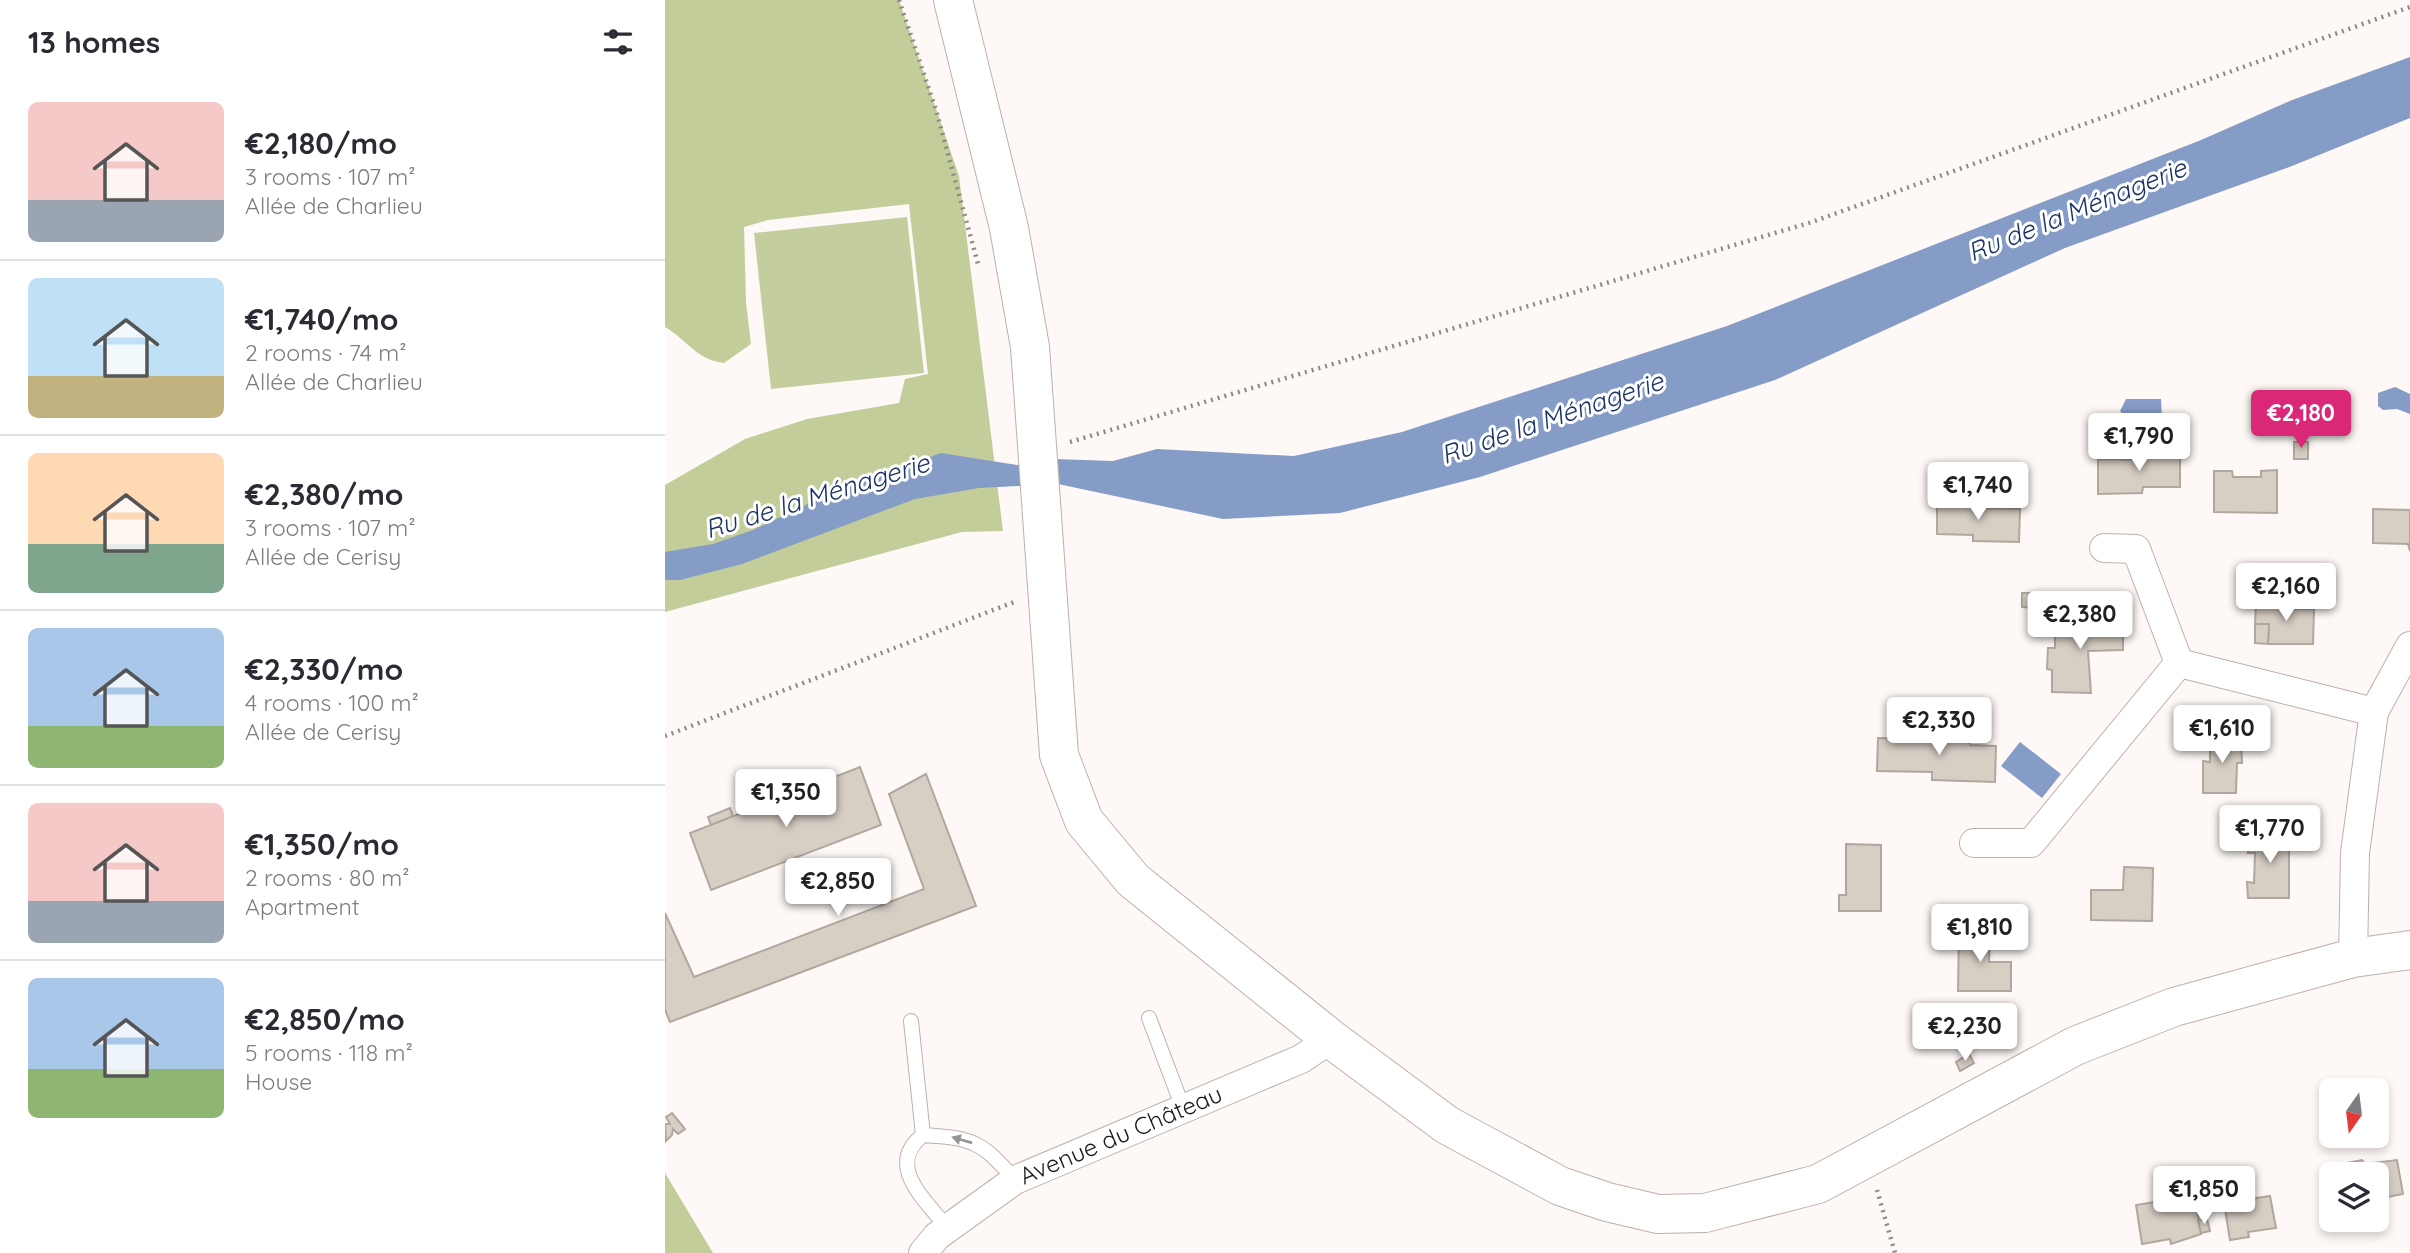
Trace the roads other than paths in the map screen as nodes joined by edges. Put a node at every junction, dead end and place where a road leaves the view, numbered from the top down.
1 (953, 0) edge
2 (2104, 548) dead end
3 (2410, 646) edge
4 (2179, 663) junction
5 (2374, 712) junction
6 (1974, 843) dead end
7 (2410, 950) edge
8 (2353, 958) junction
9 (1149, 1018) dead end
10 (911, 1021) dead end
11 (1331, 1039) junction
12 (1183, 1108) junction
13 (923, 1135) junction
14 (1014, 1180) junction
15 (948, 1229) junction
16 (923, 1253) edge

1 - 11 street
2 - 4 street
3 - 5 street
4 - 5 street
4 - 6 street
5 - 8 street
7 - 8 street
8 - 11 street
9 - 12 lane
10 - 13 lane
11 - 12 street, Avenue du Château
12 - 14 street, Avenue du Château
14 -> 13 lane
13 - 15 lane
14 - 15 street, Avenue du Château
15 - 16 street, Avenue du Château

